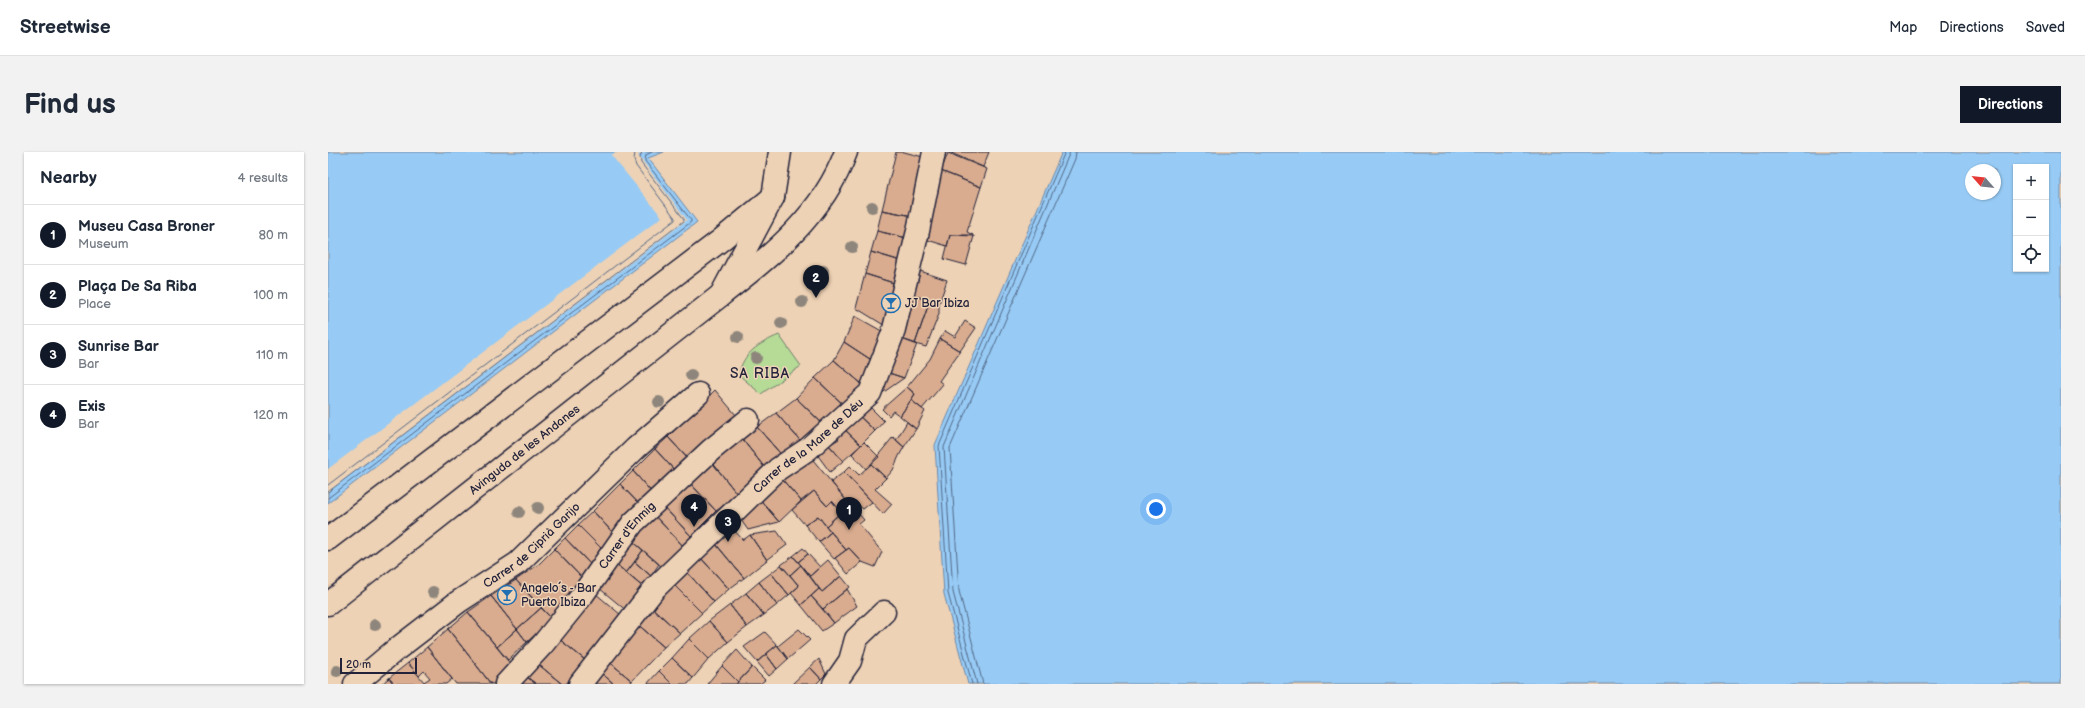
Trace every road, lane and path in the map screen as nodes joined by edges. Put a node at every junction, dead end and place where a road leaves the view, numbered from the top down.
1 (780, 152) edge
2 (846, 152) edge
3 (934, 152) edge
4 (773, 196) junction
5 (721, 295) junction
6 (698, 394) dead end
7 (748, 420) dead end
8 (328, 539) edge
9 (328, 604) edge
10 (884, 612) dead end
11 (355, 684) edge
12 (506, 684) edge
13 (580, 684) edge
14 (834, 684) edge

1 - 4 street
2 - 5 street, Avinguda de les Andanes
3 - 13 street, Carrer de la Mare de Déu
4 - 5 street
4 - 8 street
5 - 9 street, Avinguda de les Andanes
6 - 11 street, Carrer de Ciprià Garijo
7 - 12 street, Carrer d'Enmig
10 - 14 street

